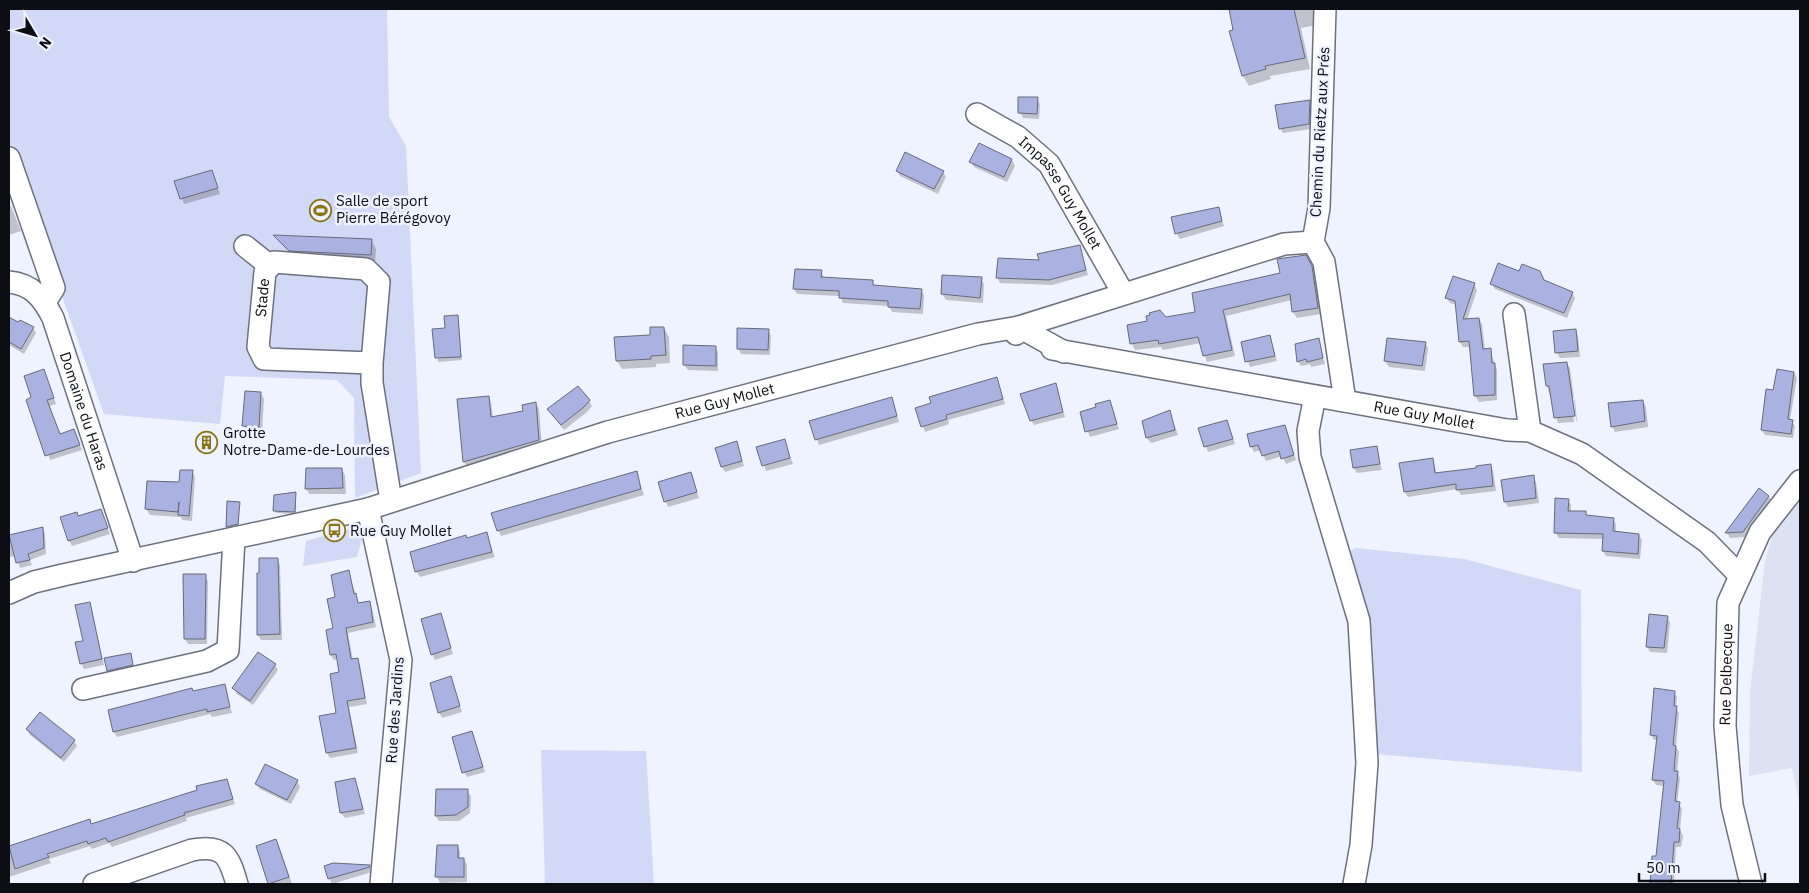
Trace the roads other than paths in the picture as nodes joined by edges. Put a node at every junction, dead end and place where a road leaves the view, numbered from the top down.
1 (1325, 9) edge
2 (977, 114) dead end
3 (9, 158) edge
4 (1313, 242) junction
5 (245, 246) dead end
6 (270, 266) junction
7 (9, 282) edge
8 (1123, 293) junction
9 (45, 302) junction
10 (1514, 314) dead end
11 (1016, 334) junction
12 (372, 363) junction
13 (1315, 396) junction
14 (1345, 400) junction
15 (1530, 431) junction
16 (1800, 481) edge
17 (391, 501) junction
18 (368, 509) junction
19 (234, 538) junction
20 (133, 560) junction
21 (1740, 576) junction
22 (9, 592) edge
23 (83, 689) dead end
24 (94, 884) edge
25 (237, 884) edge
26 (381, 884) edge
27 (1354, 884) edge
28 (1751, 884) edge

1 - 4 street, Chemin du Rietz aux Prés
2 - 8 street, Impasse Guy Mollet
3 - 9 street
4 - 8 street, Rue Guy Mollet
4 - 14 street
5 - 6 street
6 - 12 street, Stade
6 - 12 street, Stade
7 - 9 street
8 - 11 street, Rue Guy Mollet
9 - 20 street, Domaine du Haras
10 - 15 street
11 - 13 street, Rue Guy Mollet
11 - 17 street, Rue Guy Mollet
12 - 17 street, Stade
13 - 14 street, Rue Guy Mollet
13 - 27 street
14 - 15 street, Rue Guy Mollet
15 - 21 street, Rue Guy Mollet
16 - 21 street, Rue Delbecque
17 - 18 street, Rue Guy Mollet
18 - 19 street, Rue Guy Mollet
18 - 26 street, Rue des Jardins
19 - 20 street, Rue Guy Mollet
19 - 23 street
20 - 22 street, Rue Guy Mollet
21 - 28 street, Rue Delbecque
24 - 25 street

